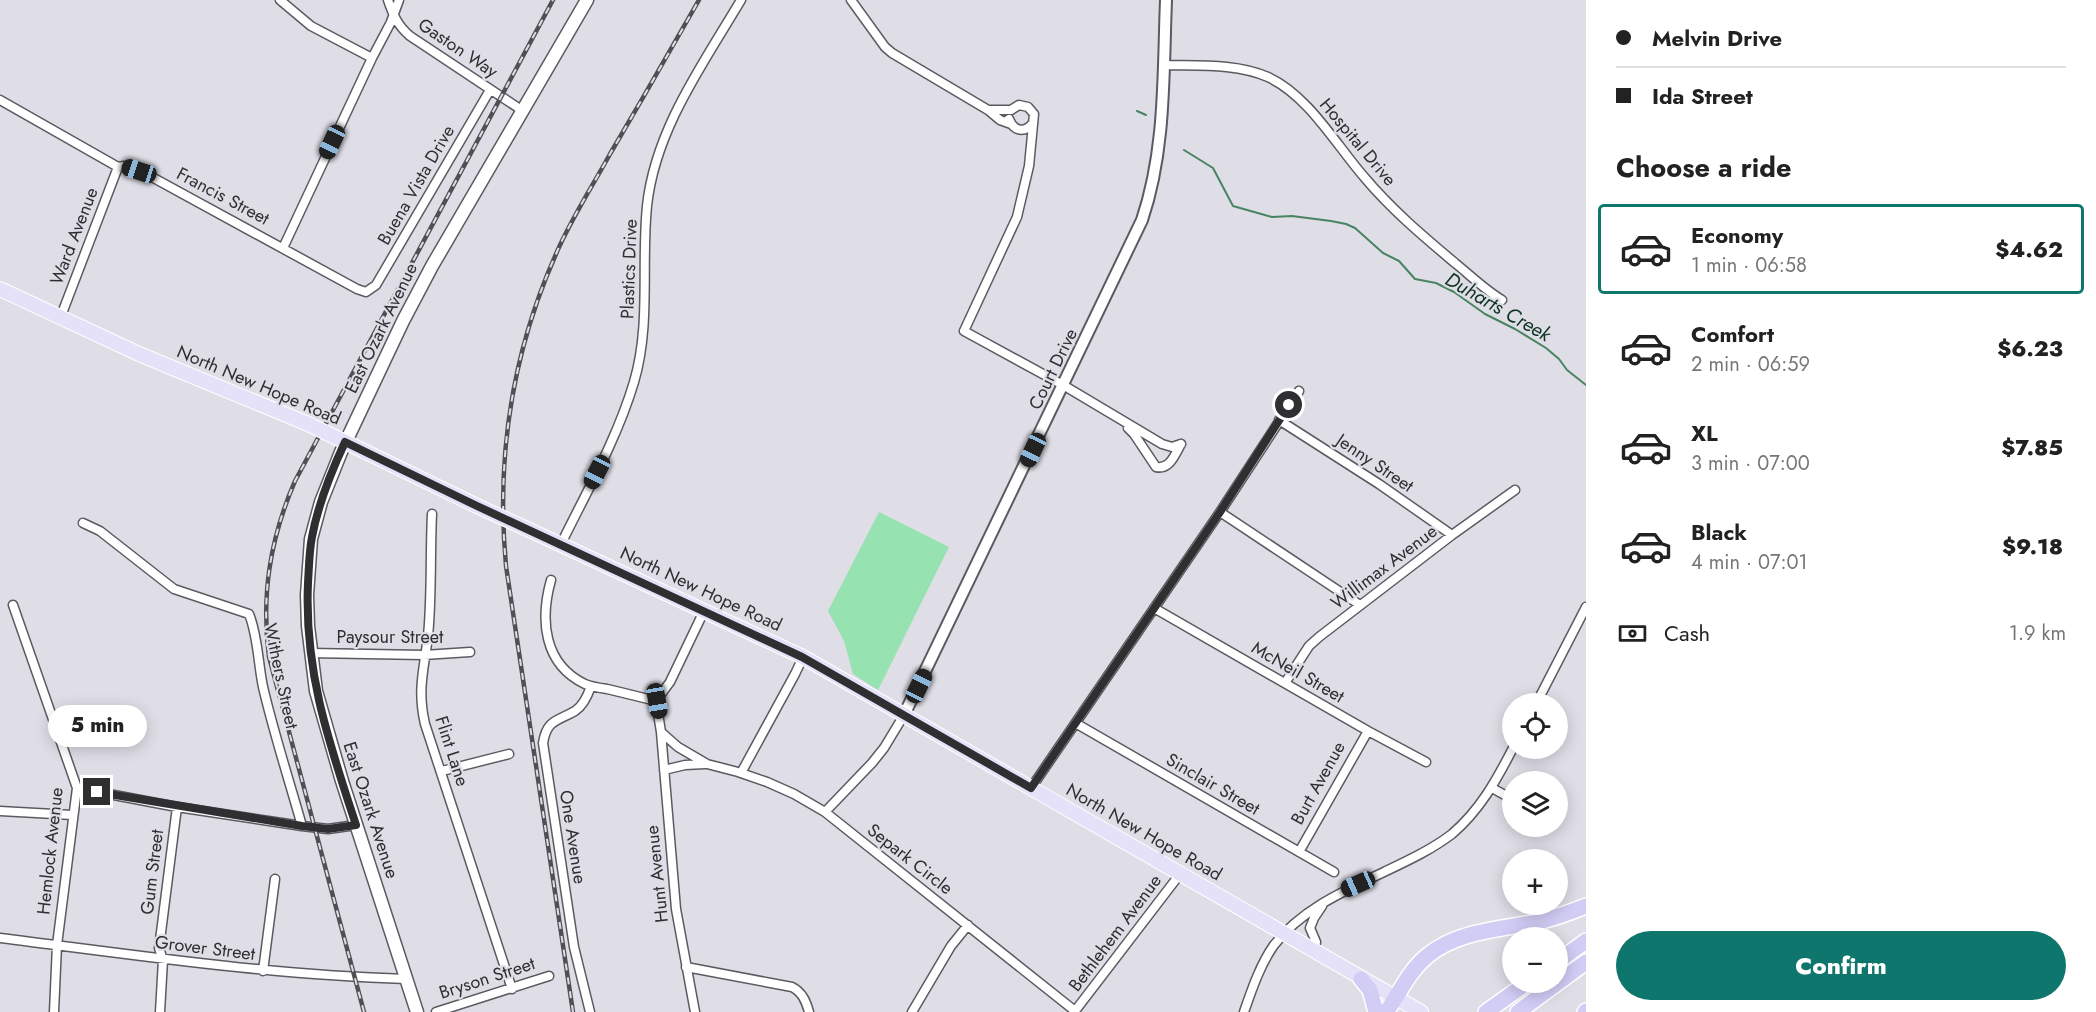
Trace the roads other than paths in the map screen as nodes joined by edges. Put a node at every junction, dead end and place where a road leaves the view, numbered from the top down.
1 (280, 0) edge
2 (388, 0) edge
3 (399, 0) edge
4 (587, 0) edge
5 (741, 0) edge
6 (851, 0) edge
7 (1166, 0) edge
8 (392, 15) junction
9 (372, 58) junction
10 (1164, 65) junction
11 (490, 90) junction
12 (0, 100) edge
13 (988, 110) junction
14 (1011, 110) junction
15 (523, 111) junction
16 (1033, 123) junction
17 (1011, 124) junction
18 (1020, 130) junction
19 (1030, 145) junction
20 (118, 167) junction
21 (283, 248) junction
22 (0, 289) edge
23 (366, 292) joint
24 (1502, 300) dead end
25 (61, 316) junction
26 (1063, 386) junction
27 (1299, 391) dead end
28 (1119, 420) junction
29 (1279, 420) junction
30 (340, 439) junction
31 (1515, 490) dead end
32 (1220, 512) junction
33 (432, 514) dead end
34 (83, 523) dead end
35 (1452, 535) junction
36 (561, 544) junction
37 (551, 580) dead end
38 (13, 605) dead end
39 (1360, 605) junction
40 (1586, 607) edge
41 (1154, 608) junction
42 (704, 611) junction
43 (470, 652) dead end
44 (310, 653) junction
45 (424, 655) junction
46 (802, 657) junction
47 (1285, 683) junction
48 (591, 686) junction
49 (1542, 693) edge
50 (657, 701) junction
51 (904, 715) junction
52 (1077, 724) junction
53 (1368, 731) junction
54 (661, 732) junction
55 (509, 754) dead end
56 (1507, 759) edge
57 (1426, 762) dead end
58 (707, 764) junction
59 (664, 770) junction
60 (442, 771) junction
61 (741, 773) junction
62 (77, 788) junction
63 (1031, 788) junction
64 (1492, 788) junction
65 (1502, 794) edge
66 (177, 807) junction
67 (0, 811) edge
68 (825, 812) junction
69 (72, 815) junction
70 (356, 825) junction
71 (302, 826) junction
72 (1299, 852) junction
73 (1334, 872) dead end
74 (1180, 874) junction
75 (275, 879) dead end
76 (1325, 901) junction
77 (1586, 906) edge
78 (968, 925) junction
79 (1284, 934) junction
80 (0, 938) edge
81 (1586, 941) edge
82 (57, 945) junction
83 (1314, 952) junction
84 (1568, 954) edge
85 (163, 960) junction
86 (1586, 962) edge
87 (686, 967) junction
88 (263, 971) junction
89 (549, 976) dead end
90 (406, 979) junction
91 (1361, 979) junction
92 (512, 989) junction
93 (1513, 993) edge
94 (1395, 997) junction
95 (1075, 1011) edge
96 (54, 1012) edge
97 (160, 1012) edge
98 (417, 1012) edge
99 (436, 1012) edge
100 (590, 1012) edge
101 (695, 1012) edge
102 (809, 1012) edge
103 (912, 1012) edge
104 (1244, 1012) edge
105 (1376, 1012) edge
106 (1386, 1012) edge
107 (1421, 1012) edge
108 (1486, 1012) edge
109 (1518, 1012) edge

1 - 9 street
2 - 8 street, Gaston Way
3 - 8 street
4 - 15 main road, East Ozark Avenue
5 - 36 street, Plastics Drive
6 - 13 street
7 - 10 street, Court Drive
8 - 9 street
8 - 11 street, Gaston Way
9 - 21 street
10 - 24 street, Hospital Drive
10 - 26 street, Court Drive
11 - 15 street, Gaston Way
11 - 23 street, Buena Vista Drive
12 - 20 street, Francis Street
13 - 14 street
13 - 17 street
14 - 16 street
14 - 17 street
15 - 30 main road, East Ozark Avenue
16 - 18 street
16 - 19 street
17 - 18 street
18 - 19 street
19 - 26 street
20 - 21 street, Francis Street
20 - 25 street, Ward Avenue
21 - 23 street, Francis Street
22 - 25 main road, North New Hope Road
25 - 30 main road, North New Hope Road, bridge
26 - 28 street
26 - 51 street, Court Drive
27 - 29 street
28 - 28 street
29 - 32 street
29 - 35 street, Jenny Street
30 - 36 main road, North New Hope Road, bridge
30 - 44 main road, East Ozark Avenue
31 - 35 street, Willimax Avenue
32 - 39 street
32 - 41 street
33 - 45 street, Flint Lane
34 - 71 street, Withers Street
35 - 39 street, Willimax Avenue
36 - 42 main road, North New Hope Road
37 - 48 street
38 - 62 street, Hemlock Avenue
39 - 47 street, Willimax Avenue
40 - 49 street
41 - 47 street, McNeil Street
41 - 52 street
42 - 46 main road, North New Hope Road
42 - 50 street
43 - 45 street, Paysour Street
44 - 45 street, Paysour Street
44 - 70 main road, East Ozark Avenue
45 - 60 street, Flint Lane
46 - 51 main road, North New Hope Road
46 - 61 street
47 - 53 street, McNeil Street
48 - 50 street
48 - 100 street, One Avenue
50 - 54 street
51 - 63 main road, North New Hope Road
51 - 68 street, Court Drive
52 - 63 street
52 - 72 street, Sinclair Street
53 - 57 street, McNeil Street
53 - 72 street, Burt Avenue
54 - 58 street, Separk Circle
54 - 59 street, Hunt Avenue
55 - 60 street
56 - 64 street
58 - 59 street, Separk Circle
58 - 61 street, Separk Circle
59 - 87 street, Hunt Avenue
60 - 92 street, Flint Lane
61 - 68 street, Separk Circle
62 - 66 street
62 - 69 street, Hemlock Avenue
63 - 74 main road, North New Hope Road
64 - 65 street
64 - 76 street
66 - 71 street
66 - 85 street, Gum Street
67 - 69 street
68 - 78 street, Separk Circle
69 - 82 street, Hemlock Avenue
70 - 71 street
70 - 90 main road, East Ozark Avenue
72 - 73 street, Sinclair Street
74 - 79 main road, North New Hope Road
74 - 95 street, Bethlehem Avenue
75 - 88 street
76 - 79 street
76 - 83 street
77 - 94 highway
78 - 95 street, Separk Circle
78 - 103 street
79 - 83 main road, North New Hope Road
79 - 104 street
80 - 82 street, Grover Street
81 - 84 highway
82 - 85 street, Grover Street
82 - 96 street, Hemlock Avenue
83 - 91 main road, North New Hope Road
85 - 88 street, Grover Street
85 - 97 street, Gum Street
86 - 109 highway
87 - 101 street, Hunt Avenue
87 - 102 street
88 - 90 street, Grover Street
89 - 92 street, Bryson Street
90 - 98 main road, East Ozark Avenue
91 - 94 main road, North New Hope Road
91 - 105 highway
92 - 99 street, Bryson Street
93 - 108 highway
94 - 106 highway
94 - 107 main road, North New Hope Road

